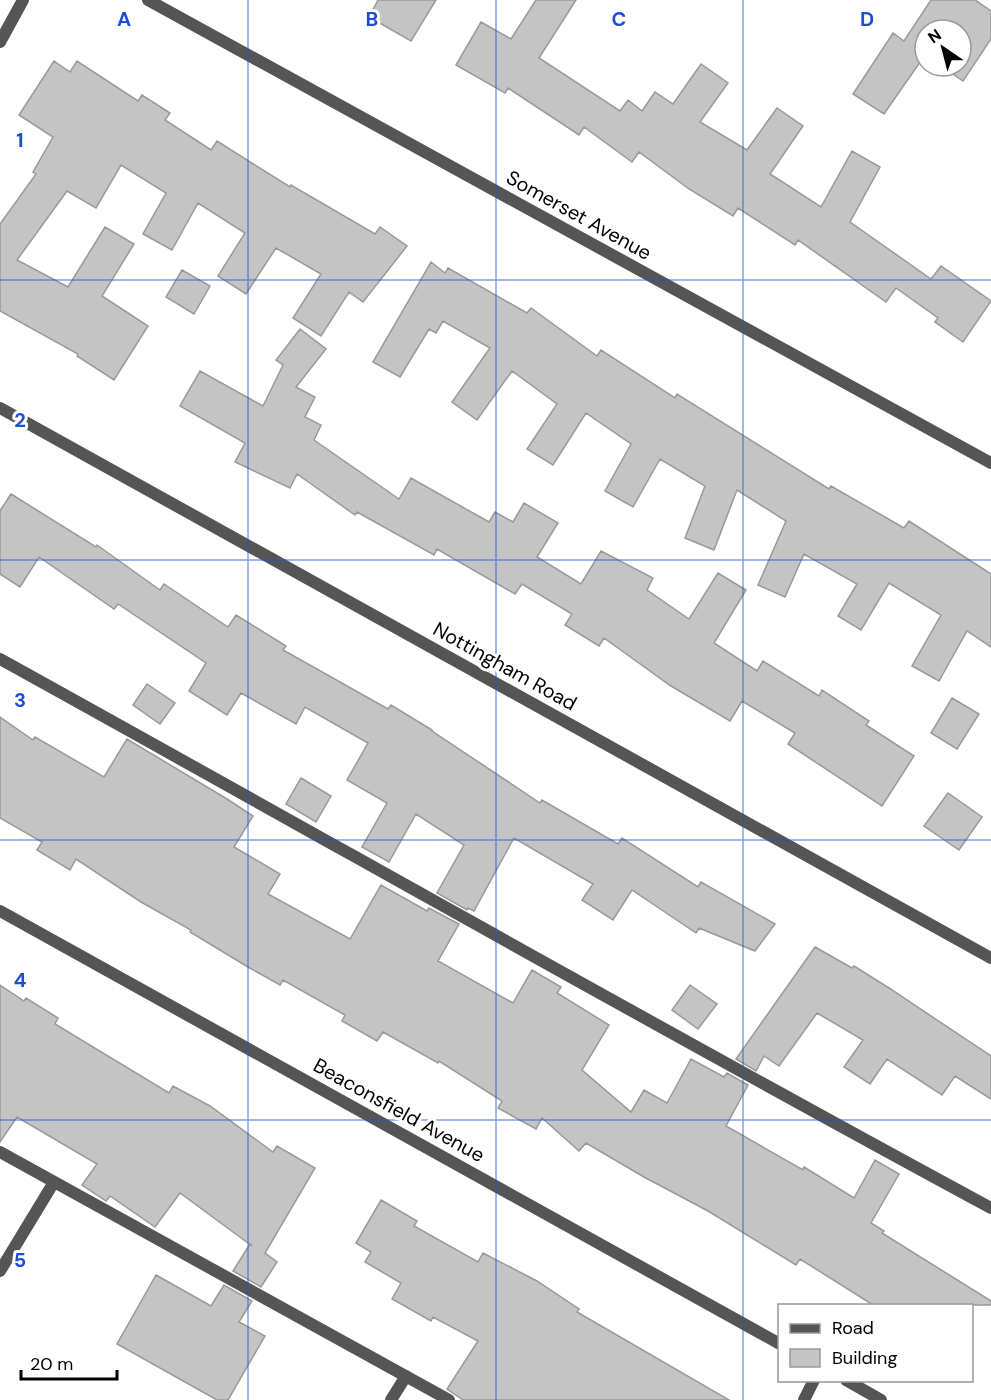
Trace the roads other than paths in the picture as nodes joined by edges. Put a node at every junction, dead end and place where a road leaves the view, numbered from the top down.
1 (23, 0) edge
2 (148, 0) edge
3 (0, 42) edge
4 (0, 408) edge
5 (991, 463) edge
6 (0, 659) edge
7 (0, 911) edge
8 (991, 958) edge
9 (0, 1152) edge
10 (54, 1182) junction
11 (991, 1208) edge
12 (0, 1271) edge
13 (778, 1343) edge
14 (406, 1376) junction
15 (813, 1382) edge
16 (850, 1382) edge
17 (391, 1400) edge
18 (449, 1400) edge
19 (804, 1400) edge
20 (881, 1400) edge

1 - 3 street
2 - 5 street, Somerset Avenue
4 - 8 street, Nottingham Road
6 - 11 street
7 - 13 street, Beaconsfield Avenue
9 - 10 street
10 - 12 street
10 - 14 street
14 - 17 street
14 - 18 street
15 - 19 street
16 - 20 street

